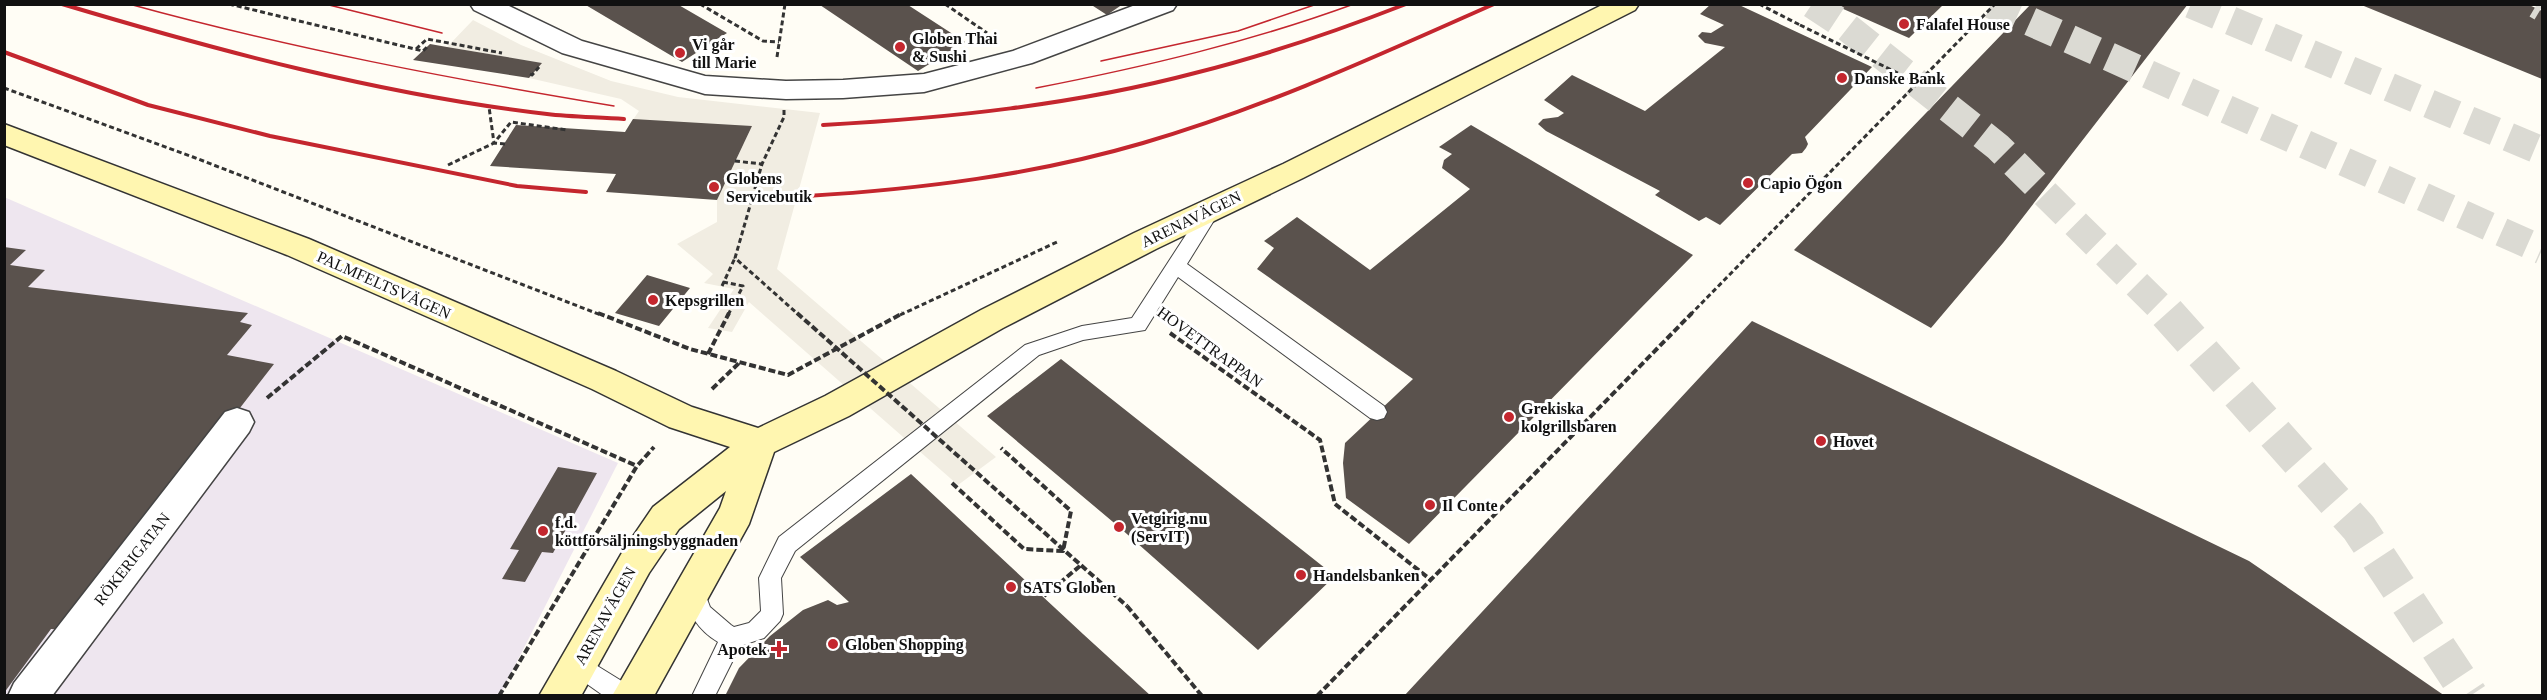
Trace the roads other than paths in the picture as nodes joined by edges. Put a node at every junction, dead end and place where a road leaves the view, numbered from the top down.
1 (483, 4) edge
2 (1164, 4) edge
3 (1626, 4) edge
4 (4, 134) edge
5 (1212, 209) junction
6 (1176, 266) junction
7 (1377, 412) dead end
8 (237, 422) road end
9 (760, 443) junction
10 (692, 588) junction
11 (732, 638) junction
12 (569, 680) edge
13 (28, 696) edge
14 (625, 696) edge
15 (632, 696) edge
16 (703, 696) edge

1 - 2 street
3 - 5 main road, ARENAVÄGEN
4 - 9 main road, PALMFELTSVÄGEN
5 - 6 lane
5 - 9 main road, ARENAVÄGEN
6 - 7 lane
6 - 11 lane
8 - 13 street, RÖKERIGATAN
9 - 10 main road
9 - 12 main road, ARENAVÄGEN
10 - 11 lane
10 - 15 main road
11 - 16 lane
12 - 14 lane

